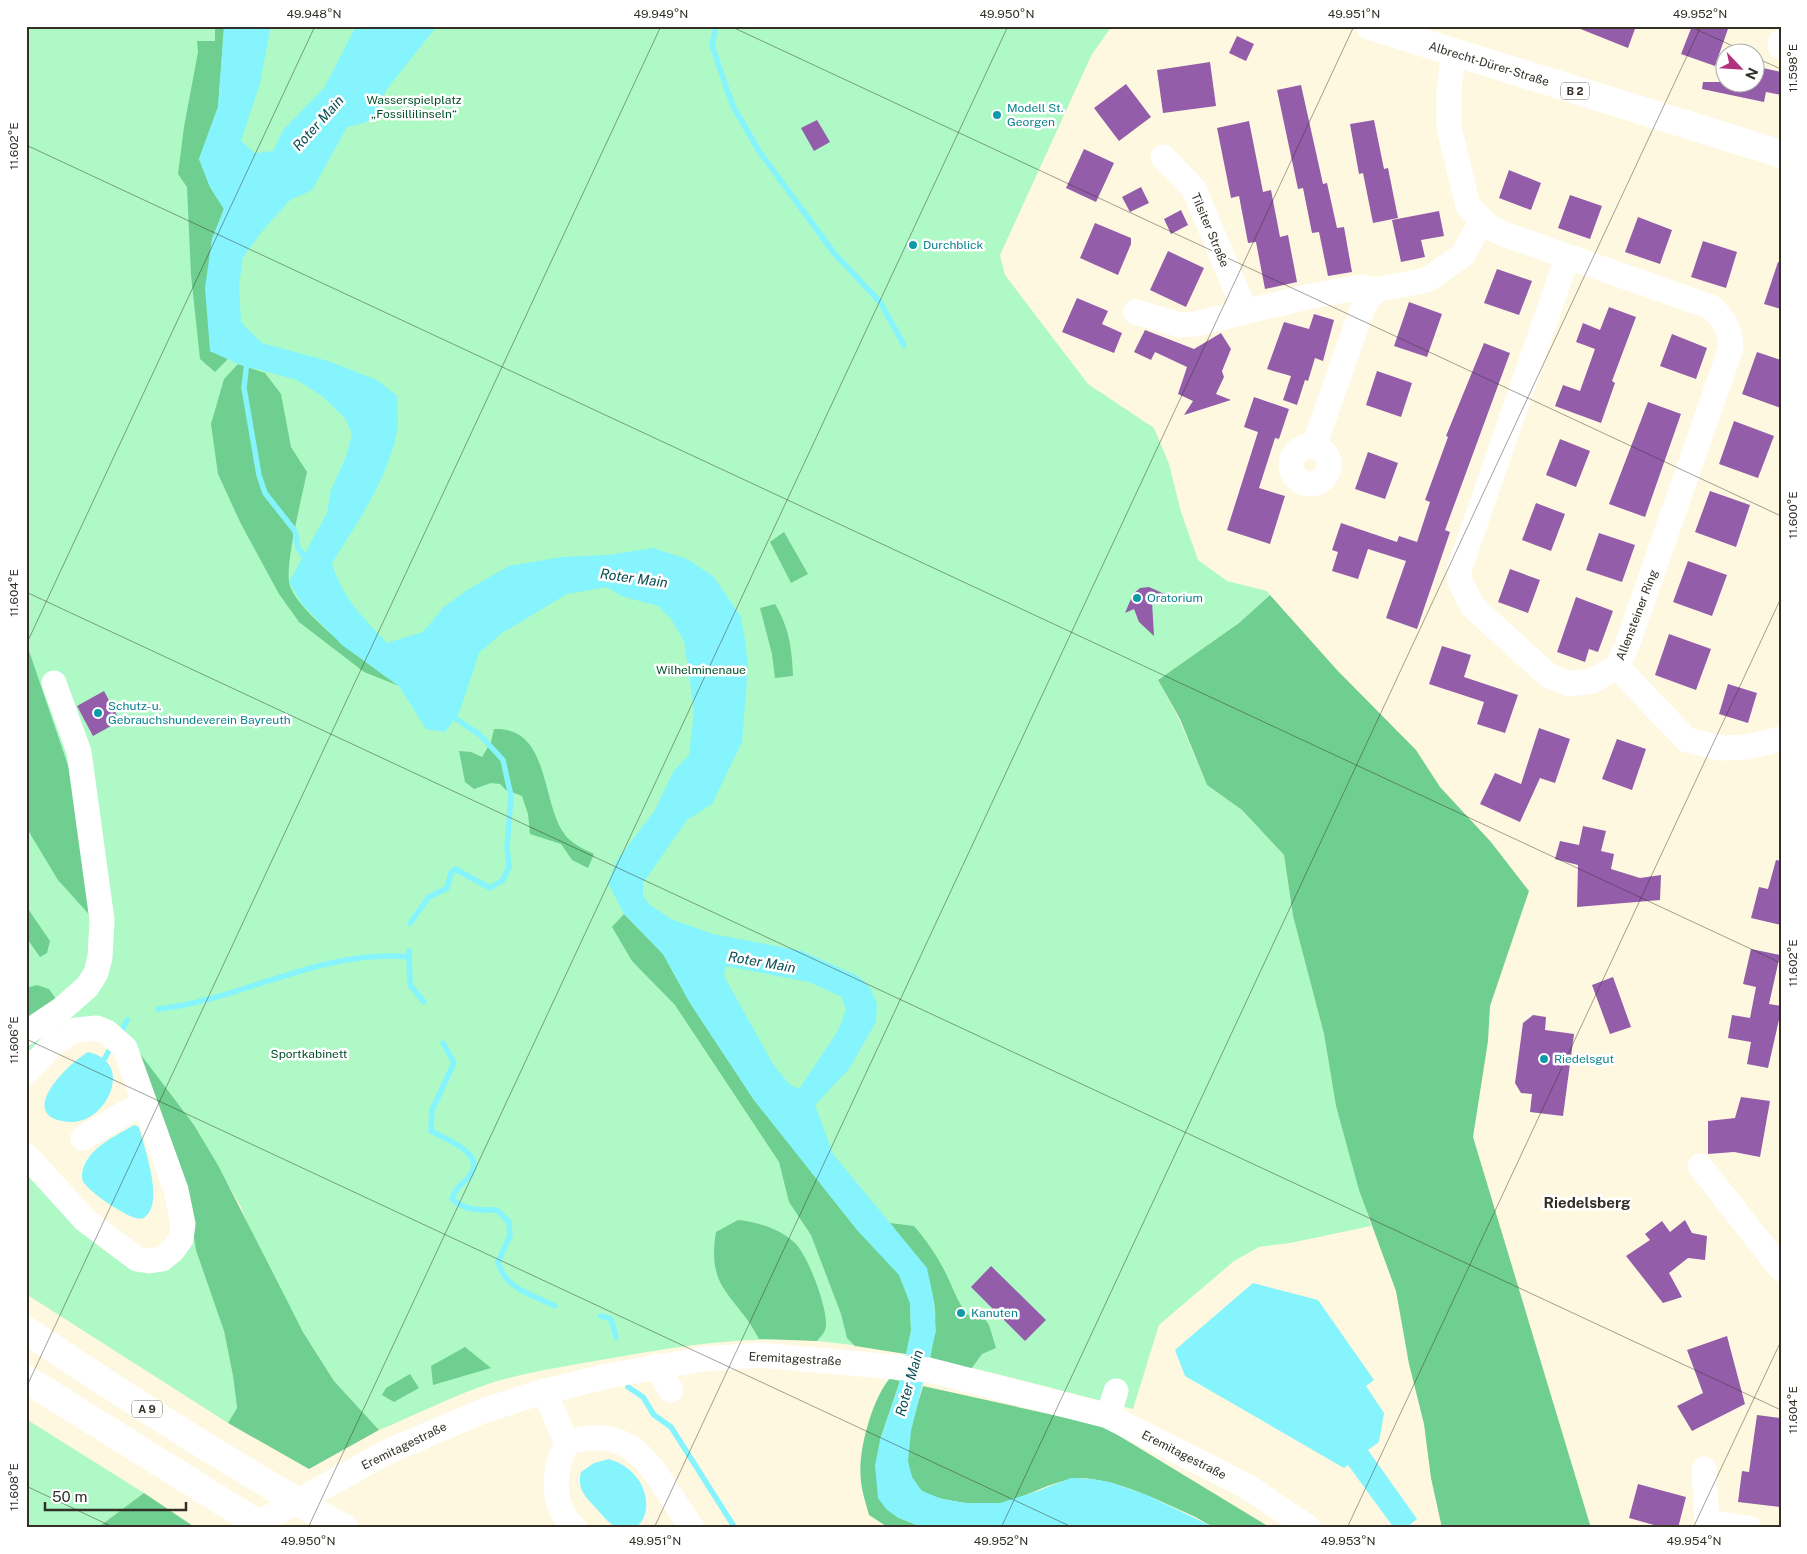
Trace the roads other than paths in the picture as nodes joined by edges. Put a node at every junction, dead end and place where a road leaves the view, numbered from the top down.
1 (1370, 26) edge
2 (1781, 42) edge
3 (1780, 46) edge
4 (1454, 53) junction
5 (1781, 154) edge
6 (1163, 157) dead end
7 (1482, 220) junction
8 (1567, 258) junction
9 (1375, 290) junction
10 (1245, 311) junction
11 (1136, 312) dead end
12 (1314, 446) dead end
13 (1617, 667) junction
14 (54, 683) dead end
15 (1781, 740) edge
16 (26, 1033) edge
17 (26, 1073) edge
18 (144, 1102) junction
19 (83, 1138) dead end
20 (26, 1155) edge
21 (1700, 1166) dead end
22 (1781, 1269) edge
23 (26, 1330) edge
24 (635, 1370) junction
25 (26, 1380) edge
26 (671, 1390) dead end
27 (1116, 1391) dead end
28 (544, 1392) junction
29 (1108, 1416) junction
30 (567, 1443) junction
31 (1704, 1469) dead end
32 (242, 1519) edge
33 (266, 1528) edge
34 (344, 1528) edge
35 (575, 1528) edge
36 (692, 1528) edge
37 (1309, 1528) edge
38 (1750, 1528) edge

1 - 4 main road, Albrecht-Dürer-Straße / B 2
2 - 3 street
4 - 5 main road, Albrecht-Dürer-Straße / B 2
4 - 7 street, Allensteiner Ring
6 - 10 street, Tilsiter Straße
7 - 8 street, Allensteiner Ring
7 - 9 street
8 - 13 street, Allensteiner Ring
8 - 13 street, Allensteiner Ring
9 - 10 street
9 - 12 street
10 - 11 street
13 - 15 street
14 - 16 street
17 - 18 street
18 - 19 street
18 - 20 street
21 - 22 street
23 - 34 main road, A 9
24 - 26 street
24 - 28 street, Eremitagestraße
24 - 29 street, Eremitagestraße
25 - 32 main road
27 - 29 street
28 - 30 street
28 - 32 street, Eremitagestraße
29 - 37 street, Eremitagestraße
30 - 35 street
30 - 36 street
31 - 38 street
32 - 33 main road

